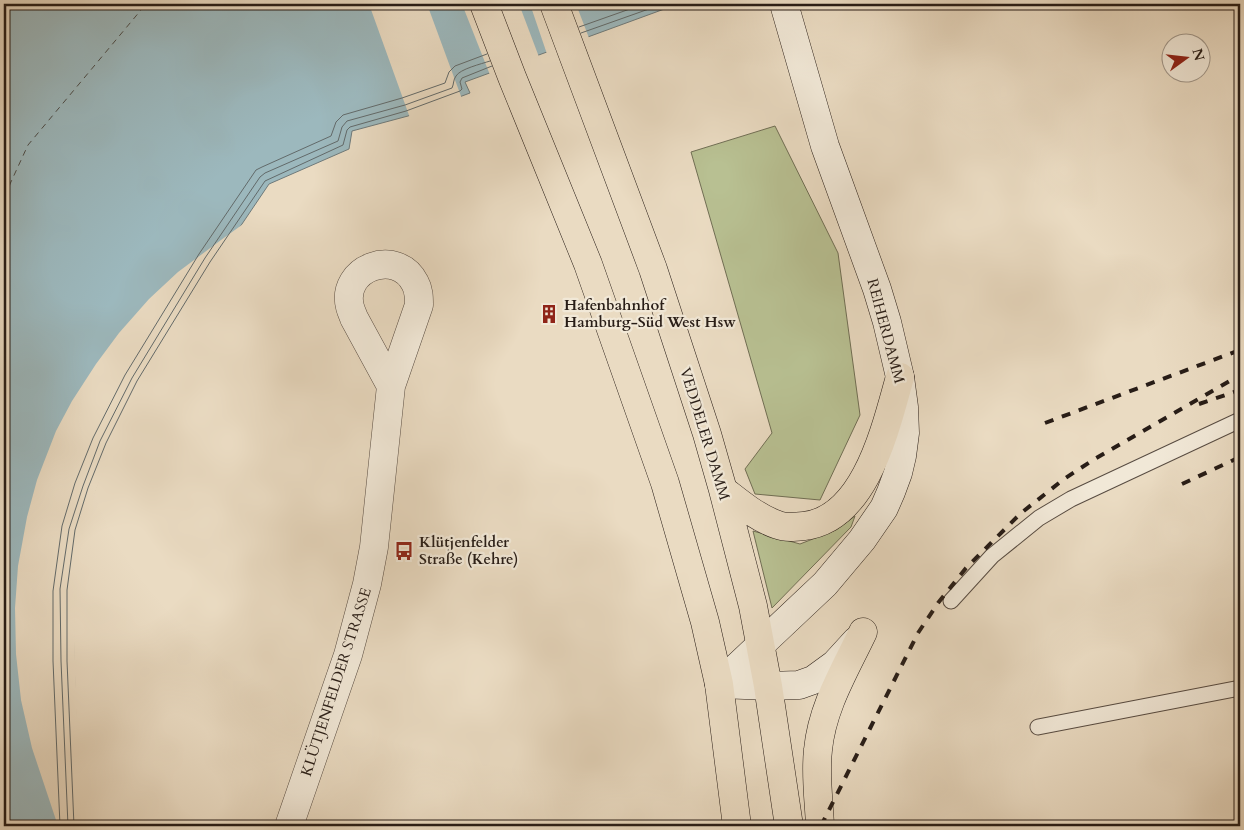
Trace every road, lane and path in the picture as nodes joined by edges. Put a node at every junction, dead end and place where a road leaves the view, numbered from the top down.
1 (484, 4) edge
2 (554, 4) edge
3 (787, 15) edge
4 (900, 377) junction
5 (391, 386) dead end
6 (1240, 420) edge
7 (723, 490) junction
8 (951, 601) dead end
9 (863, 632) joint
10 (760, 645) junction
11 (719, 684) junction
12 (768, 686) junction
13 (1240, 688) edge
14 (1038, 727) dead end
15 (289, 826) edge
16 (737, 826) edge
17 (789, 826) edge
18 (820, 826) edge

1 - 11 main road
2 - 7 main road, VEDDELER DAMM
3 - 4 street, REIHERDAMM
4 - 7 main road
4 - 10 street, REIHERDAMM
5 - 15 street, KLÜTJENFELDER STRASSE
6 - 8 lane
7 - 10 main road, VEDDELER DAMM
9 - 12 street
9 - 18 main road
10 - 11 street, REIHERDAMM
10 - 12 main road, VEDDELER DAMM
11 - 12 street
11 - 16 main road
12 - 17 main road, VEDDELER DAMM
13 - 14 lane

